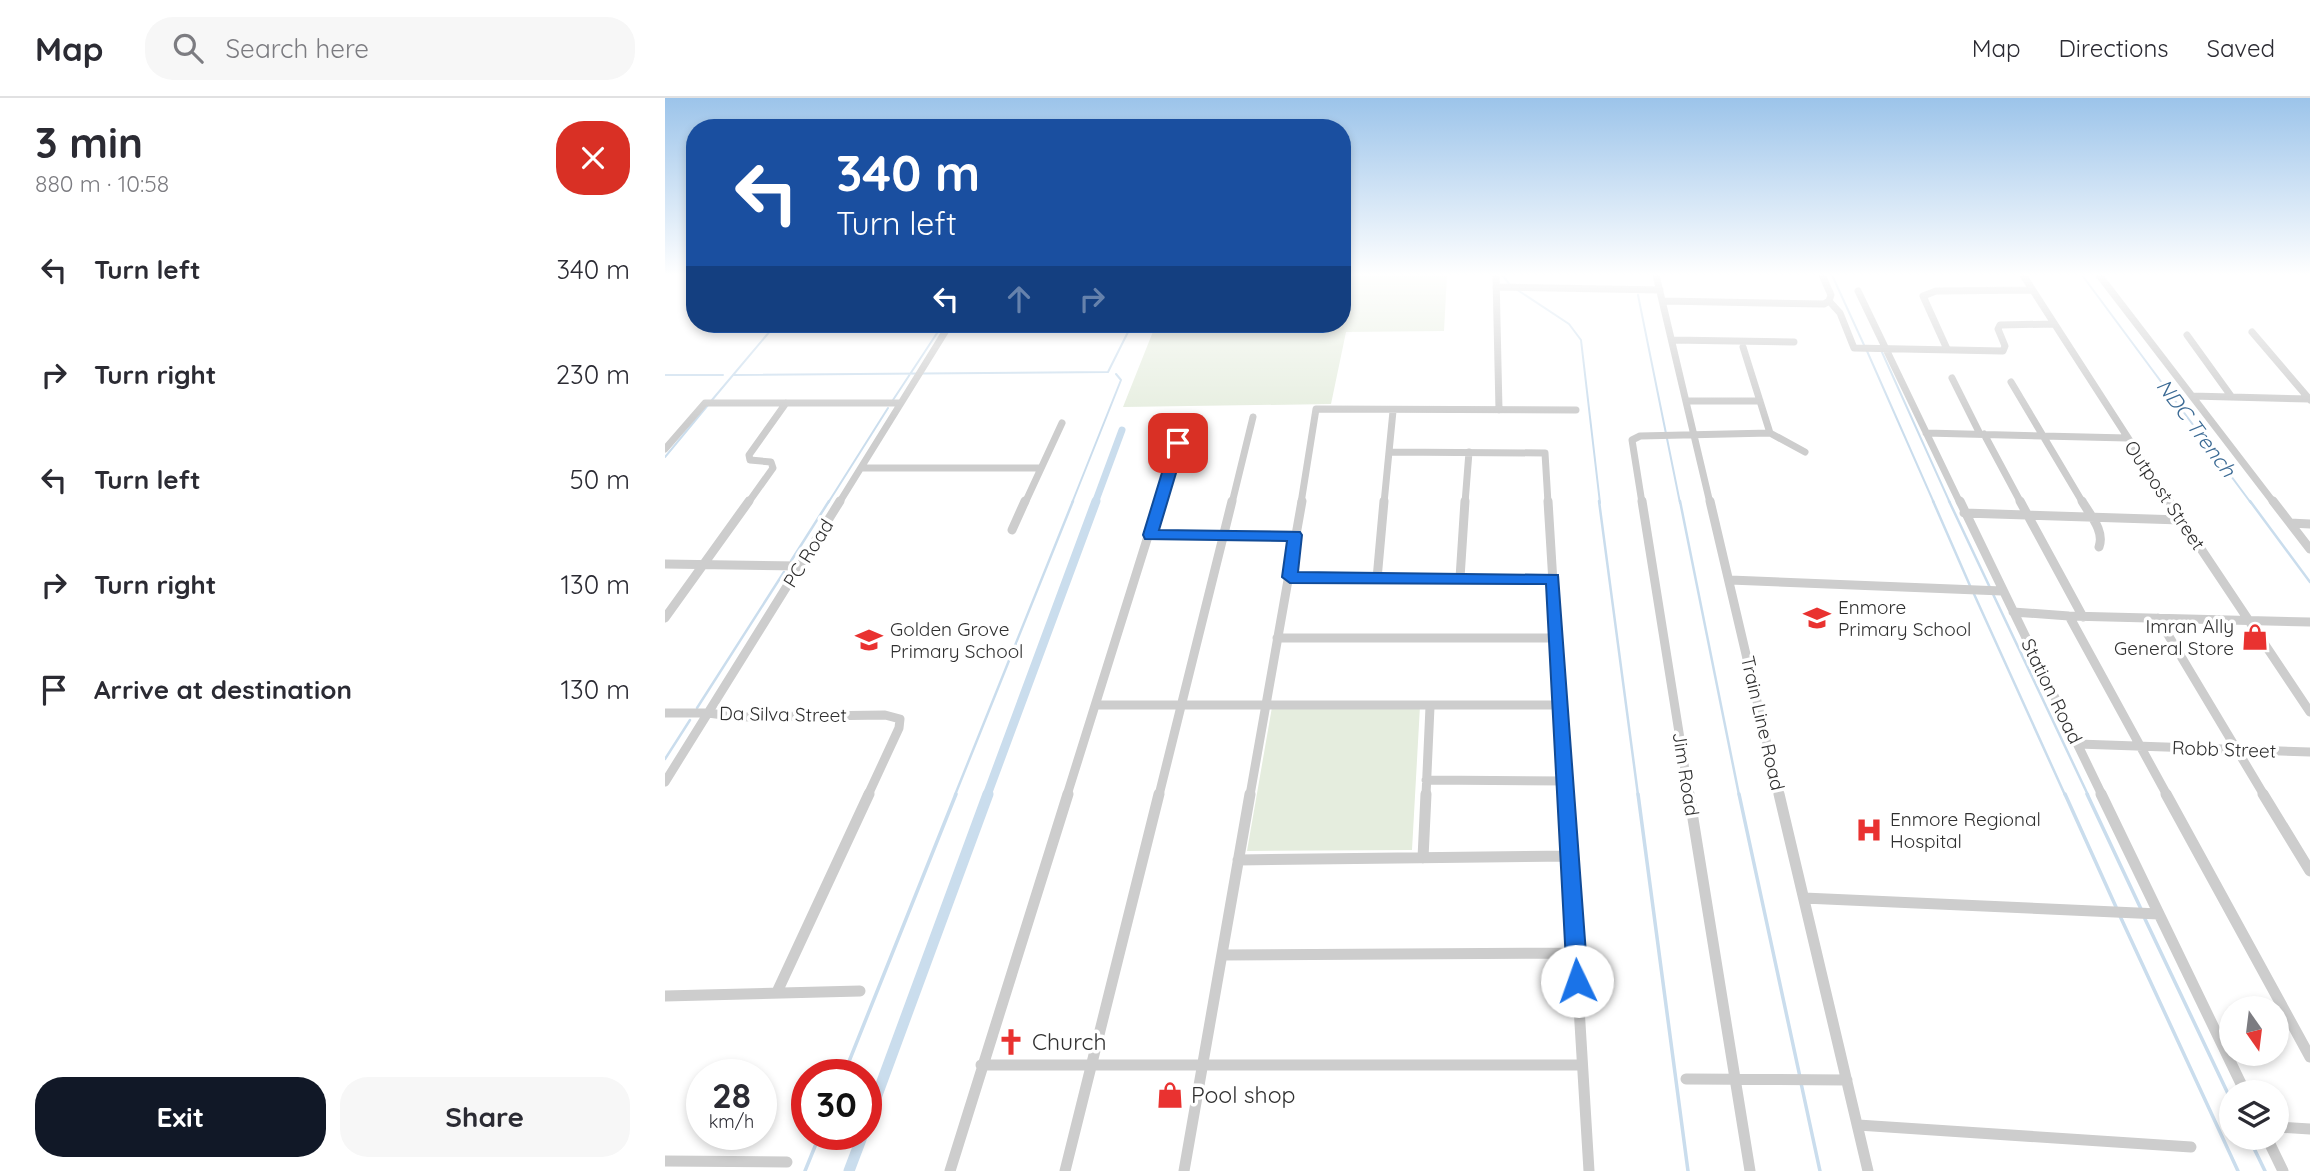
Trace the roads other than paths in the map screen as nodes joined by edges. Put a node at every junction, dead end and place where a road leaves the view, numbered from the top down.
1 (1497, 325) edge
2 (1670, 325) edge
3 (1845, 325) edge
4 (1874, 325) edge
5 (1936, 325) edge
6 (2025, 325) edge
7 (2054, 325) edge
8 (2137, 325) edge
9 (2252, 332) dead end
10 (944, 333) edge
11 (2186, 335) dead end
12 (1673, 340) junction
13 (1794, 342) dead end
14 (1743, 347) dead end
15 (1885, 348) junction
16 (1947, 349) junction
17 (1952, 378) dead end
18 (2011, 382) dead end
19 (2192, 396) junction
20 (2231, 396) junction
21 (2310, 399) edge
22 (1687, 401) junction
23 (1760, 401) junction
24 (786, 403) junction
25 (900, 403) junction
26 (1499, 410) junction
27 (1576, 410) dead end
28 (1393, 411) junction
29 (1253, 417) dead end
30 (1185, 419) dead end
31 (1062, 423) dead end
32 (1770, 433) junction
33 (1926, 433) junction
34 (1982, 434) junction
35 (1695, 436) junction
36 (2044, 436) junction
37 (2127, 438) junction
38 (665, 449) edge
39 (1389, 452) junction
40 (1469, 452) junction
41 (1805, 452) dead end
42 (861, 468) junction
43 (1041, 468) junction
44 (1964, 513) junction
45 (2027, 516) junction
46 (2091, 518) junction
47 (2181, 520) junction
48 (2290, 523) junction
49 (2310, 524) edge
50 (1012, 530) dead end
51 (1150, 535) junction
52 (1222, 535) junction
53 (1294, 535) junction
54 (2099, 548) dead end
55 (2310, 550) edge
56 (665, 564) edge
57 (704, 565) junction
58 (799, 566) junction
59 (1290, 577) junction
60 (1460, 578) junction
61 (1377, 579) junction
62 (1553, 579) junction
63 (1730, 580) junction
64 (2001, 591) junction
65 (2013, 612) junction
66 (2069, 616) junction
67 (2083, 617) junction
68 (665, 618) edge
69 (2158, 618) junction
70 (2249, 620) junction
71 (2310, 622) edge
72 (1277, 638) junction
73 (1557, 638) junction
74 (1096, 705) junction
75 (1181, 705) junction
76 (1561, 705) junction
77 (1265, 707) junction
78 (1430, 707) junction
79 (2310, 712) edge
80 (665, 713) edge
81 (708, 713) junction
82 (2078, 744) junction
83 (2139, 747) junction
84 (2237, 750) junction
85 (2310, 752) edge
86 (1426, 780) junction
87 (665, 782) edge
88 (1566, 782) junction
89 (1571, 856) junction
90 (1423, 858) junction
91 (1238, 860) junction
92 (2310, 871) edge
93 (1804, 898) junction
94 (2159, 914) junction
95 (1576, 953) junction
96 (1221, 955) junction
97 (860, 991) dead end
98 (777, 992) junction
99 (665, 996) edge
100 (2310, 1057) edge
101 (981, 1065) junction
102 (1203, 1065) junction
103 (1582, 1065) junction
104 (1091, 1067) junction
105 (1686, 1079) dead end
106 (1735, 1080) junction
107 (1847, 1080) junction
108 (2239, 1080) edge
109 (1858, 1125) junction
110 (2289, 1128) edge
111 (2310, 1129) edge
112 (2191, 1147) dead end
113 (2273, 1150) edge
114 (665, 1161) edge
115 (787, 1162) dead end
116 (950, 1171) edge
117 (1065, 1171) edge
118 (1184, 1171) edge
119 (1589, 1171) edge
120 (1750, 1171) edge
121 (1868, 1171) edge
122 (2283, 1171) edge

1 - 26 street
2 - 12 street, Train Line Road
3 - 15 street
4 - 15 street, Station Road
5 - 16 street
6 - 16 street
7 - 37 street, Outpost Street
8 - 19 street
9 - 21 street
10 - 25 street, PC Road
11 - 20 street
12 - 13 street
12 - 22 street, Train Line Road
14 - 23 street
15 - 16 street
15 - 33 street, Station Road
17 - 34 street
18 - 36 street
19 - 20 street
19 - 48 street
20 - 21 street
22 - 23 street
22 - 35 street, Train Line Road
23 - 32 street
24 - 25 street
24 - 38 street
24 - 57 street
25 - 42 street, PC Road
26 - 27 street
26 - 28 street
28 - 39 street
28 - 53 street
29 - 52 street
30 - 51 street
31 - 43 street
32 - 35 street, Jim Road
32 - 41 street
33 - 34 street
33 - 44 street, Station Road
34 - 36 street
34 - 45 street
35 - 63 street, Train Line Road
35 - 106 street, Jim Road
36 - 37 street
36 - 46 street
37 - 47 street, Outpost Street
39 - 40 street
39 - 61 street
40 - 60 street
40 - 62 street
42 - 43 street
42 - 58 street, PC Road
43 - 50 street
44 - 45 street
44 - 64 street, Station Road
45 - 46 street
45 - 67 street
46 - 47 street
46 - 54 street
47 - 70 street, Outpost Street
48 - 49 street
48 - 55 street
51 - 52 street
51 - 74 street
52 - 53 street
52 - 75 street
53 - 59 street
56 - 57 street
57 - 58 street
57 - 68 street
58 - 81 street, PC Road
59 - 61 street
59 - 72 street
60 - 61 street
60 - 62 street
62 - 73 street
63 - 64 street
63 - 93 street, Train Line Road
64 - 65 street, Station Road
65 - 66 street
65 - 82 street, Station Road
66 - 67 street
66 - 83 street
67 - 69 street
69 - 70 street
69 - 84 street
70 - 71 street
70 - 79 street, Outpost Street
72 - 73 street
72 - 77 street
73 - 76 street
74 - 75 street
74 - 101 street
75 - 77 street
75 - 104 street
76 - 78 street
76 - 88 street
77 - 78 street
77 - 91 street
78 - 86 street
80 - 81 street, Da Silva Street
81 - 87 street, PC Road
81 - 98 street, Da Silva Street
82 - 83 street, Robb Street
82 - 94 street, Station Road
83 - 84 street, Robb Street
83 - 100 street
84 - 85 street, Robb Street
84 - 92 street
86 - 88 street
86 - 90 street
88 - 89 street
89 - 90 street
89 - 95 street
90 - 91 street
91 - 96 street
93 - 94 street
93 - 107 street, Train Line Road
94 - 108 street, Station Road
95 - 96 street
95 - 103 street
96 - 102 street
97 - 98 street
98 - 99 street
101 - 104 street
101 - 116 street
102 - 103 street
102 - 104 street
102 - 118 street
103 - 119 street
104 - 117 street
105 - 106 street
106 - 107 street
106 - 120 street, Jim Road
107 - 109 street, Train Line Road
109 - 112 street
109 - 121 street, Train Line Road
110 - 111 street
113 - 122 street
114 - 115 street

